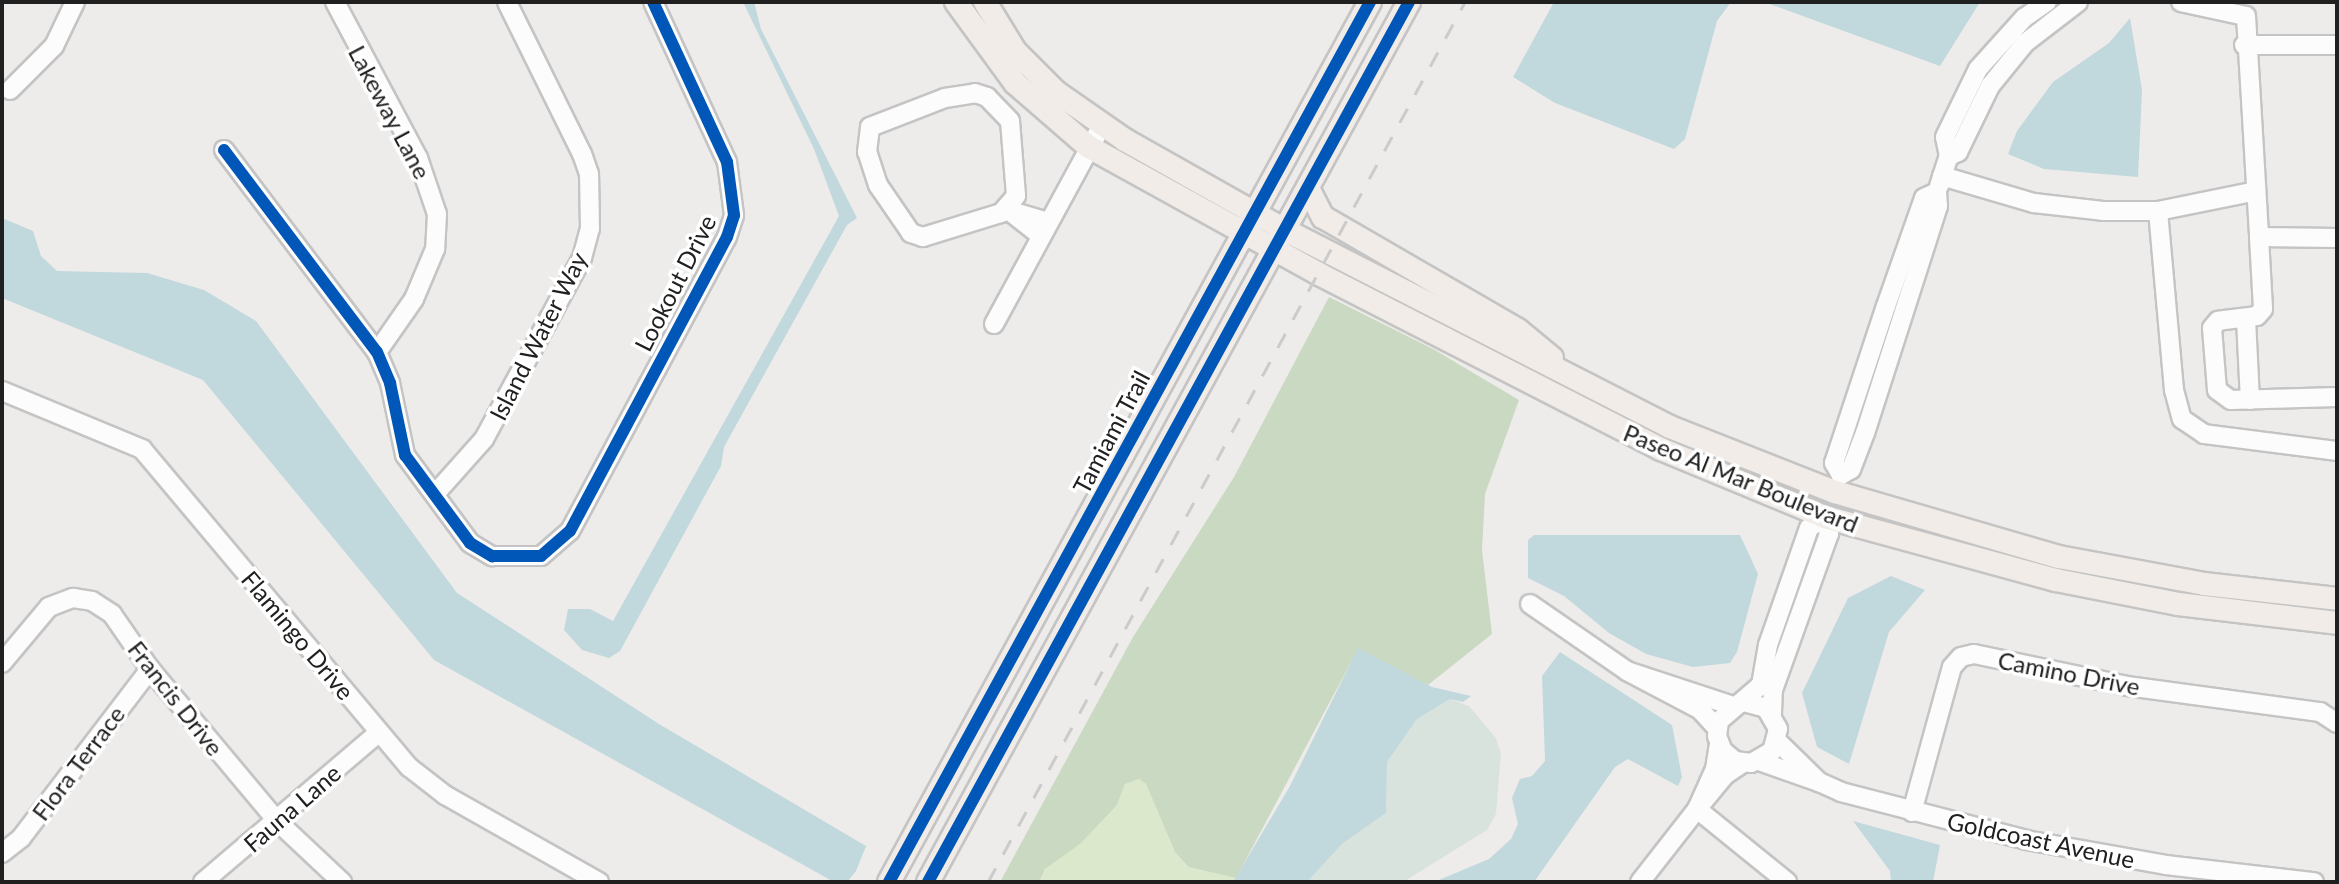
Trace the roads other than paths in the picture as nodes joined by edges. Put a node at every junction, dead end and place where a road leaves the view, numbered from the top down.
1 (75, 2) edge
2 (335, 2) edge
3 (507, 2) edge
4 (653, 2) edge
5 (956, 2) edge
6 (985, 2) edge
7 (1370, 2) edge
8 (1409, 2) edge
9 (2047, 2) edge
10 (2078, 2) edge
11 (2181, 2) edge
12 (2247, 9) edge
13 (2244, 45) junction
14 (2337, 45) edge
15 (10, 90) dead end
16 (1102, 125) junction
17 (1089, 147) junction
18 (224, 150) dead end
19 (1949, 156) junction
20 (1940, 184) junction
21 (1308, 188) junction
22 (2256, 191) junction
23 (1008, 210) junction
24 (2158, 211) junction
25 (1251, 222) junction
26 (1044, 229) junction
27 (2259, 237) junction
28 (1280, 238) junction
29 (2337, 238) edge
30 (2246, 319) junction
31 (994, 324) dead end
32 (377, 352) junction
33 (1587, 387) junction
34 (4, 395) edge
35 (2337, 397) edge
36 (2250, 400) junction
37 (2337, 451) edge
38 (1835, 492) junction
39 (435, 494) junction
40 (1825, 517) junction
41 (1056, 581) junction
42 (2337, 599) edge
43 (1530, 604) dead end
44 (2337, 623) edge
45 (1059, 645) junction
46 (2, 663) edge
47 (150, 669) junction
48 (1627, 671) junction
49 (1738, 704) junction
50 (1772, 714) junction
51 (2337, 723) edge
52 (379, 732) junction
53 (1718, 736) junction
54 (1777, 741) junction
55 (1751, 762) junction
56 (1819, 782) junction
57 (1697, 809) junction
58 (1912, 812) junction
59 (278, 822) junction
60 (2, 853) edge
61 (2171, 874) edge
62 (203, 882) edge
63 (342, 882) edge
64 (599, 882) edge
65 (889, 882) edge
66 (928, 882) edge
67 (1640, 882) edge
68 (1787, 882) edge
69 (2314, 882) edge

1 - 15 street
2 - 32 street, Lakeway Lane
3 - 39 street, Island Water Way
4 - 39 street, Lookout Drive
5 - 17 main road
6 - 16 main road
7 - 25 main road, Tamiami Trail
8 - 21 main road
9 - 19 street
10 - 19 street
11 - 12 street
12 - 13 street
13 - 14 street
13 - 22 street
16 - 17 street
16 - 25 main road
17 - 25 main road
17 - 26 street
18 - 32 street
19 - 20 street
20 - 20 street
20 - 24 street
21 - 28 main road
21 - 33 main road
22 - 24 street
22 - 27 street
23 - 23 street
23 - 26 street
24 - 37 street
25 - 28 main road
25 - 41 main road, Tamiami Trail
26 - 31 street
27 - 29 street
27 - 30 street
28 - 33 main road, Paseo Al Mar Boulevard
28 - 40 main road, Paseo Al Mar Boulevard
28 - 45 main road
30 - 36 street
30 - 36 street
32 - 39 street
33 - 38 main road, Paseo Al Mar Boulevard
34 - 52 street, Flamingo Drive
35 - 36 street
38 - 40 street
38 - 42 main road, Paseo Al Mar Boulevard
40 - 44 main road, Paseo Al Mar Boulevard
40 - 49 street
40 - 50 street
41 - 45 main road
41 - 65 main road, Tamiami Trail
43 - 48 street
45 - 66 main road
46 - 47 street, Francis Drive
47 - 59 street, Francis Drive
47 - 60 street, Flora Terrace
48 - 49 street
48 - 53 street
49 - 50 street
49 - 53 street
50 - 54 street
51 - 58 street, Camino Drive
52 - 59 street, Fauna Lane
52 - 64 street, Flamingo Drive
53 - 55 street
53 - 57 street
54 - 55 street
54 - 56 street, Goldcoast Avenue
55 - 56 street, Goldcoast Avenue
55 - 57 street
56 - 58 street, Goldcoast Avenue
57 - 67 street
57 - 68 street
58 - 61 street, Goldcoast Avenue
59 - 62 street, Fauna Lane
59 - 63 street, Francis Drive
61 - 69 street, Goldcoast Avenue

